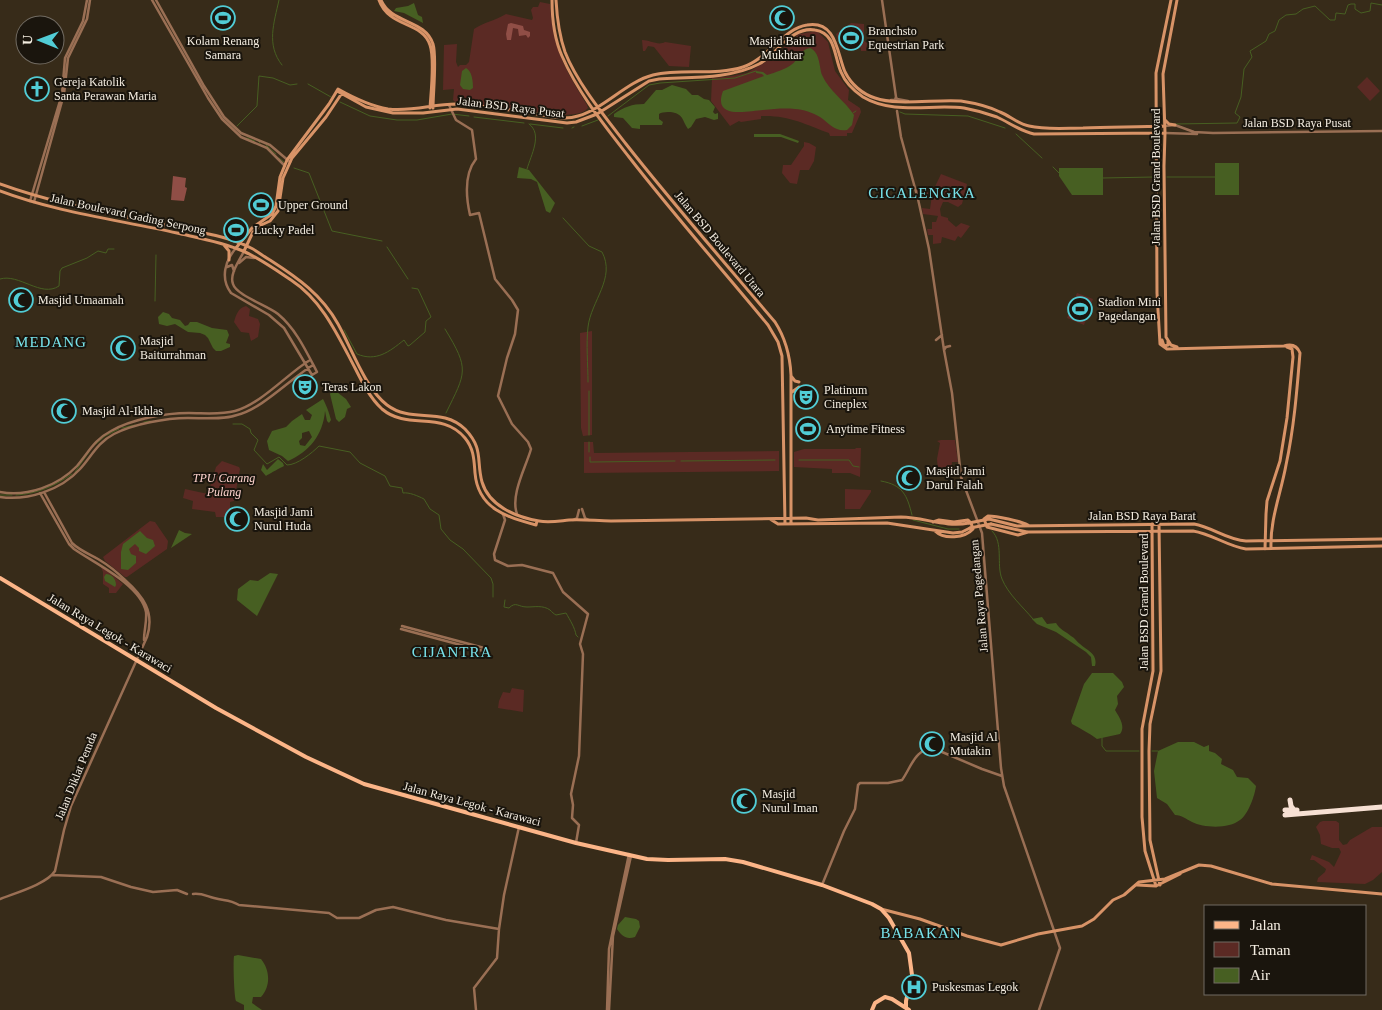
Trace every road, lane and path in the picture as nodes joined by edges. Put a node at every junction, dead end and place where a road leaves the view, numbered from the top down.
1 (89, 0) edge
2 (152, 0) edge
3 (156, 0) edge
4 (380, 0) edge
5 (552, 0) edge
6 (556, 0) edge
7 (882, 0) edge
8 (1171, 0) edge
9 (1177, 0) edge
10 (172, 32) junction
11 (827, 34) junction
12 (559, 40) junction
13 (694, 72) junction
14 (694, 76) junction
15 (342, 93) junction
16 (896, 98) junction
17 (593, 99) junction
18 (587, 100) junction
19 (875, 101) junction
20 (887, 101) junction
21 (908, 101) junction
22 (935, 101) junction
23 (606, 102) junction
24 (612, 104) junction
25 (331, 105) junction
26 (888, 106) junction
27 (906, 106) junction
28 (432, 107) junction
29 (598, 107) junction
30 (935, 107) junction
31 (216, 109) junction
32 (451, 109) junction
33 (594, 110) junction
34 (601, 111) junction
35 (898, 111) junction
36 (432, 112) junction
37 (518, 114) junction
38 (585, 114) junction
39 (596, 114) junction
40 (1164, 117) junction
41 (1157, 118) junction
42 (584, 120) junction
43 (608, 120) junction
44 (603, 123) junction
45 (1175, 125) junction
46 (1149, 126) junction
47 (1157, 126) junction
48 (1165, 126) junction
49 (1382, 131) edge
50 (1165, 133) junction
51 (1174, 133) junction
52 (1213, 133) junction
53 (1150, 134) junction
54 (1157, 134) junction
55 (248, 136) junction
56 (246, 140) junction
57 (1157, 141) junction
58 (1165, 142) junction
59 (279, 154) junction
60 (276, 156) junction
61 (288, 161) junction
62 (642, 164) junction
63 (286, 167) junction
64 (637, 167) junction
65 (0, 184) edge
66 (0, 191) edge
67 (34, 196) junction
68 (32, 201) junction
69 (79, 207) junction
70 (86, 208) junction
71 (78, 212) junction
72 (84, 214) junction
73 (153, 223) junction
74 (161, 224) junction
75 (258, 225) junction
76 (152, 228) junction
77 (159, 229) junction
78 (240, 243) junction
79 (224, 245) junction
80 (247, 246) junction
81 (235, 250) junction
82 (243, 253) junction
83 (258, 259) junction
84 (229, 260) junction
85 (239, 263) junction
86 (225, 267) junction
87 (234, 271) junction
88 (733, 274) junction
89 (1166, 275) junction
90 (1157, 276) junction
91 (295, 277) junction
92 (729, 278) junction
93 (301, 280) junction
94 (293, 281) junction
95 (297, 284) junction
96 (284, 319) junction
97 (280, 324) junction
98 (338, 324) junction
99 (333, 327) junction
100 (1159, 331) junction
101 (942, 335) junction
102 (936, 340) dead end
103 (1167, 340) junction
104 (950, 346) dead end
105 (1284, 346) junction
106 (787, 347) junction
107 (1180, 348) junction
108 (781, 349) junction
109 (944, 350) junction
110 (1293, 357) junction
111 (310, 360) junction
112 (305, 363) junction
113 (313, 365) junction
114 (308, 368) junction
115 (1298, 373) junction
116 (791, 375) junction
117 (791, 394) junction
118 (238, 410) junction
119 (239, 415) junction
120 (1287, 418) junction
121 (1294, 419) junction
122 (120, 429) junction
123 (481, 479) junction
124 (476, 480) junction
125 (0, 492) edge
126 (42, 492) junction
127 (14, 496) junction
128 (0, 497) edge
129 (785, 500) junction
130 (791, 501) junction
131 (514, 508) junction
132 (785, 508) junction
133 (790, 508) junction
134 (509, 510) junction
135 (503, 514) junction
136 (517, 514) junction
137 (510, 517) junction
138 (769, 518) junction
139 (778, 518) junction
140 (785, 518) junction
141 (791, 518) junction
142 (799, 518) junction
143 (505, 520) junction
144 (572, 520) junction
145 (591, 520) junction
146 (888, 520) junction
147 (538, 521) junction
148 (933, 522) junction
149 (785, 524) junction
150 (791, 524) junction
151 (1152, 524) junction
152 (1160, 524) junction
153 (1028, 526) junction
154 (934, 530) junction
155 (1144, 531) junction
156 (1152, 531) junction
157 (1160, 531) junction
158 (1170, 531) junction
159 (1272, 531) junction
160 (1028, 532) junction
161 (1265, 532) junction
162 (1382, 539) edge
163 (1152, 540) junction
164 (1160, 540) junction
165 (1281, 540) junction
166 (1257, 541) junction
167 (1265, 541) junction
168 (1271, 541) junction
169 (1382, 546) edge
170 (1271, 548) junction
171 (1265, 549) junction
172 (0, 578) edge
173 (402, 628) dead end
174 (488, 650) dead end
175 (135, 660) junction
176 (1002, 776) junction
177 (1290, 800) dead end
178 (1142, 805) junction
179 (1150, 805) junction
180 (1382, 805) edge
181 (1142, 810) junction
182 (1150, 810) junction
183 (1294, 810) junction
184 (519, 827) junction
185 (576, 843) junction
186 (630, 855) junction
187 (1194, 867) junction
188 (1151, 871) junction
189 (1156, 871) junction
190 (52, 875) junction
191 (1168, 878) junction
192 (1154, 881) junction
193 (1144, 882) junction
194 (1158, 883) junction
195 (822, 885) junction
196 (1136, 885) junction
197 (187, 894) dead end
198 (193, 894) dead end
199 (1382, 894) edge
200 (0, 899) edge
201 (881, 909) junction
202 (499, 930) junction
203 (1055, 931) junction
204 (906, 1008) edge
205 (476, 1010) edge
206 (608, 1010) edge
207 (872, 1010) edge
208 (1040, 1010) edge

1 - 67 street
2 - 10 street
3 - 10 street
4 - 28 main road
5 - 12 main road, Jalan BSD Boulevard Utara
6 - 12 main road, Jalan BSD Boulevard Utara
7 - 16 street
8 - 41 main road, Jalan BSD Grand Boulevard
9 - 40 main road, Jalan BSD Grand Boulevard
10 - 31 street
11 - 13 main road, Jalan BSD Raya Pusat
11 - 14 main road, Jalan BSD Raya Pusat
11 - 19 main road
12 - 17 main road, Jalan BSD Boulevard Utara
12 - 18 main road, Jalan BSD Boulevard Utara
13 - 14 main road
13 - 23 main road, Jalan BSD Raya Pusat
14 - 24 main road, Jalan BSD Raya Pusat
15 - 25 main road
15 - 25 main road, Jalan BSD Raya Pusat
15 - 28 main road, Jalan BSD Raya Pusat
15 - 36 main road, Jalan BSD Raya Pusat
16 - 20 street
16 - 21 street
17 - 23 main road
17 - 29 main road, Jalan BSD Boulevard Utara
18 - 33 main road, Jalan BSD Boulevard Utara
18 - 38 main road
19 - 20 main road
19 - 26 main road
20 - 21 main road
21 - 22 main road
22 - 30 main road
22 - 46 main road
23 - 29 main road, Jalan BSD Raya Pusat
24 - 34 main road, Jalan BSD Raya Pusat
24 - 43 main road
25 - 61 main road
26 - 27 main road
26 - 35 street
27 - 30 main road
27 - 35 street
28 - 32 main road, Jalan BSD Raya Pusat
28 - 36 main road
29 - 33 main road, Jalan BSD Raya Pusat
29 - 34 main road, Jalan BSD Boulevard Utara
30 - 53 main road
31 - 55 street
31 - 56 street
32 - 36 main road, Jalan BSD Raya Pusat
32 - 37 main road, Jalan BSD Raya Pusat
32 - 131 street
33 - 38 main road, Jalan BSD Raya Pusat
33 - 39 main road, Jalan BSD Boulevard Utara
34 - 39 main road, Jalan BSD Raya Pusat
34 - 43 main road, Jalan BSD Boulevard Utara
35 - 101 street, Jalan Raya Pagedangan
37 - 38 main road, Jalan BSD Raya Pusat
37 - 42 main road, Jalan BSD Raya Pusat
39 - 42 main road, Jalan BSD Raya Pusat
39 - 44 main road, Jalan BSD Boulevard Utara
40 - 45 main road
40 - 48 main road, Jalan BSD Grand Boulevard
41 - 46 main road
41 - 47 main road, Jalan BSD Grand Boulevard
42 - 44 main road
43 - 62 main road, Jalan BSD Boulevard Utara
44 - 64 main road, Jalan BSD Boulevard Utara
45 - 48 street
45 - 52 street
46 - 47 main road
47 - 48 main road
47 - 54 main road, Jalan BSD Grand Boulevard
48 - 50 main road, Jalan BSD Grand Boulevard
49 - 52 street, Jalan BSD Raya Pusat
50 - 51 street
50 - 54 main road
50 - 58 main road, Jalan BSD Grand Boulevard
51 - 52 street
51 - 58 street
53 - 54 main road
53 - 57 main road
54 - 57 main road, Jalan BSD Grand Boulevard
55 - 56 street
55 - 59 street
56 - 60 street
57 - 90 main road, Jalan BSD Grand Boulevard
58 - 89 main road, Jalan BSD Grand Boulevard
59 - 60 street
59 - 61 street
60 - 63 street
61 - 63 main road
62 - 64 main road
62 - 88 main road, Jalan BSD Boulevard Utara
63 - 75 main road
64 - 92 main road, Jalan BSD Boulevard Utara
65 - 67 main road, Jalan Boulevard Gading Serpong
66 - 68 main road, Jalan Boulevard Gading Serpong
67 - 68 street
67 - 69 main road, Jalan Boulevard Gading Serpong
68 - 71 main road, Jalan Boulevard Gading Serpong
69 - 70 main road, Jalan Boulevard Gading Serpong
69 - 71 main road
70 - 72 main road
70 - 73 main road, Jalan Boulevard Gading Serpong
71 - 72 main road, Jalan Boulevard Gading Serpong
72 - 76 main road, Jalan Boulevard Gading Serpong
73 - 74 main road, Jalan Boulevard Gading Serpong
73 - 76 main road
74 - 77 main road
74 - 78 main road, Jalan Boulevard Gading Serpong
75 - 78 main road
75 - 80 main road
76 - 77 main road, Jalan Boulevard Gading Serpong
77 - 79 main road, Jalan Boulevard Gading Serpong
78 - 80 main road, Jalan Boulevard Gading Serpong
78 - 81 main road
79 - 81 main road, Jalan Boulevard Gading Serpong
79 - 84 main road
80 - 82 main road
80 - 91 main road, Jalan Boulevard Gading Serpong
81 - 82 main road, Jalan Boulevard Gading Serpong
81 - 84 street
82 - 83 main road, Jalan Boulevard Gading Serpong
82 - 85 street
83 - 85 street
83 - 94 main road, Jalan Boulevard Gading Serpong
84 - 86 street
85 - 87 street
86 - 87 street
86 - 97 street
87 - 96 street
88 - 92 street
88 - 106 main road, Jalan BSD Boulevard Utara
89 - 90 main road
89 - 103 main road, Jalan BSD Grand Boulevard
90 - 100 main road, Jalan BSD Grand Boulevard
91 - 93 main road, Jalan Boulevard Gading Serpong
91 - 94 main road
92 - 108 main road, Jalan BSD Boulevard Utara
93 - 95 main road
93 - 98 main road, Jalan Boulevard Gading Serpong
94 - 95 main road, Jalan Boulevard Gading Serpong
95 - 99 main road, Jalan Boulevard Gading Serpong
96 - 97 street
96 - 111 street
97 - 112 street
98 - 99 main road
98 - 123 main road, Jalan Boulevard Gading Serpong
99 - 124 main road, Jalan Boulevard Gading Serpong
100 - 103 main road
100 - 107 main road, Jalan BSD Grand Boulevard
101 - 102 street
101 - 109 street, Jalan Raya Pagedangan
103 - 107 main road
104 - 109 street
105 - 107 main road
105 - 110 main road
105 - 115 main road
106 - 108 main road
106 - 116 main road, Jalan BSD Boulevard Utara
108 - 129 main road, Jalan BSD Boulevard Utara
109 - 176 street, Jalan Raya Pagedangan
110 - 115 main road
110 - 120 main road
111 - 112 street
111 - 113 street
112 - 114 street
112 - 118 street
113 - 114 street
113 - 114 street
114 - 119 street
115 - 121 main road
116 - 117 main road, Jalan BSD Boulevard Utara
116 - 117 main road
117 - 130 main road, Jalan BSD Boulevard Utara
118 - 119 street
118 - 122 street
119 - 122 street
120 - 121 street
120 - 161 main road
121 - 159 main road
122 - 126 street
122 - 127 street
123 - 124 street
123 - 134 main road, Jalan Boulevard Gading Serpong
124 - 135 main road, Jalan Boulevard Gading Serpong
125 - 127 street
126 - 127 street
126 - 175 street, Jalan Diklat Pemda
127 - 128 street
129 - 130 main road
129 - 132 main road, Jalan BSD Boulevard Utara
130 - 133 main road, Jalan BSD Boulevard Utara
131 - 134 street
131 - 136 street
132 - 139 main road
132 - 140 main road, Jalan BSD Boulevard Utara
133 - 141 main road, Jalan BSD Boulevard Utara
133 - 142 main road
134 - 136 main road, Jalan Boulevard Gading Serpong
135 - 137 main road, Jalan Boulevard Gading Serpong
135 - 143 street
136 - 147 main road, Jalan Boulevard Gading Serpong
137 - 143 street
137 - 147 main road, Jalan Boulevard Gading Serpong
138 - 139 main road
138 - 145 main road
138 - 149 main road
139 - 140 main road
140 - 141 main road
140 - 149 main road, Jalan BSD Boulevard Utara
141 - 142 main road
141 - 150 main road, Jalan BSD Boulevard Utara
142 - 146 main road
143 - 185 street
144 - 145 main road
144 - 145 street
144 - 147 main road
146 - 146 main road
146 - 148 main road
146 - 150 main road
146 - 154 main road
148 - 153 main road, bridge
148 - 154 main road
149 - 150 main road
151 - 152 main road, Jalan BSD Raya Barat
151 - 153 main road, Jalan BSD Raya Barat
151 - 156 main road, Jalan BSD Grand Boulevard
152 - 157 main road, Jalan BSD Grand Boulevard
152 - 166 main road, Jalan BSD Raya Barat
153 - 160 main road
154 - 160 main road, bridge
155 - 156 main road, Jalan BSD Raya Barat
155 - 160 main road, Jalan BSD Raya Barat
155 - 163 main road
156 - 157 main road, Jalan BSD Raya Barat
156 - 163 main road, Jalan BSD Grand Boulevard
157 - 158 main road, Jalan BSD Raya Barat
157 - 164 main road, Jalan BSD Grand Boulevard
158 - 164 main road
158 - 171 main road, Jalan BSD Raya Barat
159 - 165 main road
159 - 168 main road
161 - 166 main road
161 - 167 main road
162 - 165 main road, Jalan BSD Raya Barat
163 - 178 main road, Jalan BSD Grand Boulevard
164 - 179 main road, Jalan BSD Grand Boulevard
165 - 168 main road, Jalan BSD Raya Barat
166 - 167 main road, Jalan BSD Raya Barat
167 - 168 main road, Jalan BSD Raya Barat
167 - 171 main road
168 - 170 main road
169 - 170 main road, Jalan BSD Raya Barat
170 - 171 main road, Jalan BSD Raya Barat
172 - 175 main road, Jalan Raya Legok - Karawaci
173 - 174 street
175 - 184 main road, Jalan Raya Legok - Karawaci
175 - 190 street, Jalan Diklat Pemda
176 - 195 street
176 - 203 street, Jalan Raya Pagedangan
177 - 183 highway
178 - 179 street
178 - 181 main road, Jalan BSD Grand Boulevard
179 - 182 main road, Jalan BSD Grand Boulevard
180 - 183 highway
180 - 183 highway
181 - 182 street
181 - 188 main road, Jalan BSD Grand Boulevard
182 - 189 main road, Jalan BSD Grand Boulevard
184 - 185 main road, Jalan Raya Legok - Karawaci
184 - 202 street
185 - 186 main road, Jalan Raya Legok - Karawaci
186 - 195 main road, Jalan Raya Legok - Karawaci
186 - 206 street
187 - 191 main road
187 - 194 main road
187 - 199 main road
188 - 192 main road, Jalan BSD Grand Boulevard
188 - 193 main road
189 - 191 main road
189 - 194 main road, Jalan BSD Grand Boulevard
190 - 197 street
190 - 200 street
191 - 194 main road
192 - 193 main road
192 - 194 main road
193 - 196 main road
194 - 196 main road
195 - 201 main road, Jalan Raya Legok - Karawaci
196 - 203 main road
198 - 202 street
201 - 203 main road
201 - 204 main road, Jalan Raya Legok - Karawaci
202 - 205 street
203 - 208 street, Jalan Raya Pagedangan
204 - 207 main road

